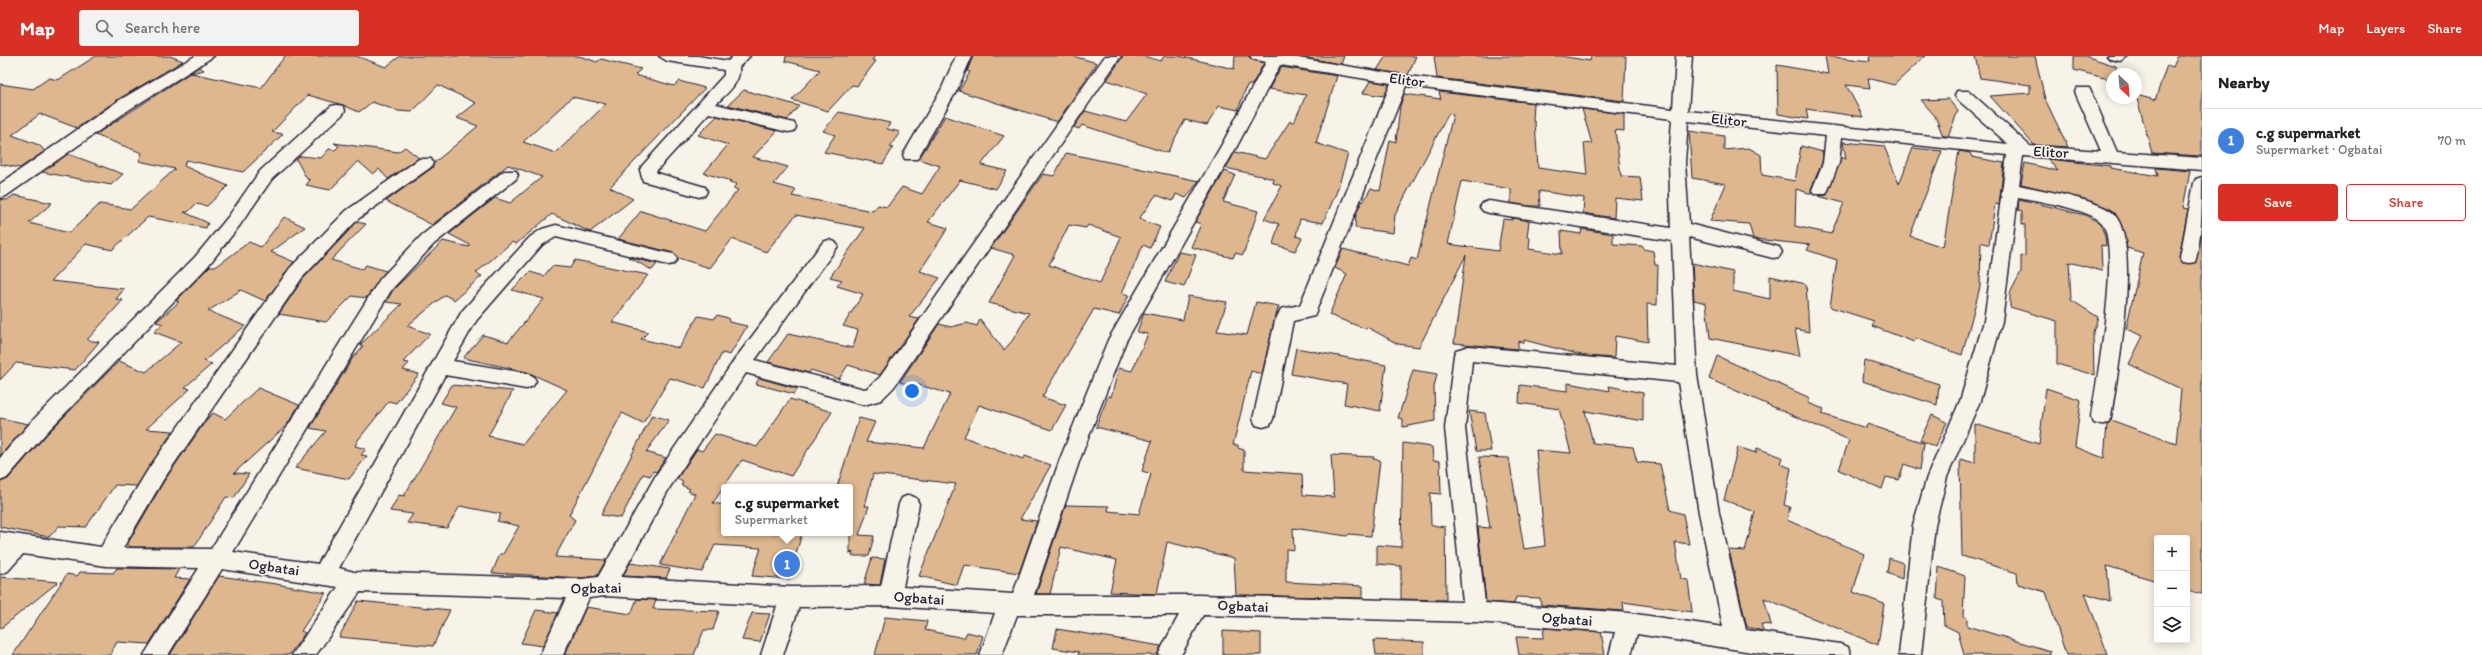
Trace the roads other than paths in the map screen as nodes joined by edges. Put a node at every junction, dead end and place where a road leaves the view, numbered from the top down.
1 (206, 56) edge
2 (667, 56) edge
3 (964, 56) edge
4 (1113, 56) edge
5 (1684, 56) edge
6 (2115, 56) edge
7 (2120, 56) edge
8 (1266, 58) edge
9 (736, 61) edge
10 (1400, 80) junction
11 (2083, 92) dead end
12 (1963, 95) dead end
13 (706, 107) junction
14 (337, 110) dead end
15 (1680, 115) junction
16 (788, 127) dead end
17 (1835, 131) junction
18 (2021, 151) junction
19 (911, 155) dead end
20 (2111, 156) junction
21 (426, 163) dead end
22 (2202, 164) edge
23 (510, 175) dead end
24 (2202, 183) edge
25 (2010, 189) junction
26 (699, 190) dead end
27 (1820, 190) dead end
28 (0, 192) edge
29 (1489, 207) dead end
30 (1680, 232) junction
31 (829, 246) dead end
32 (1773, 252) dead end
33 (2189, 258) dead end
34 (668, 259) dead end
35 (742, 364) junction
36 (441, 367) junction
37 (1687, 375) junction
38 (526, 381) dead end
39 (2101, 417) dead end
40 (1263, 419) dead end
41 (0, 472) edge
42 (910, 504) dead end
43 (9, 543) edge
44 (106, 556) junction
45 (217, 560) junction
46 (0, 564) edge
47 (324, 574) junction
48 (354, 582) junction
49 (605, 586) junction
50 (582, 589) junction
51 (791, 596) junction
52 (890, 596) junction
53 (1015, 605) junction
54 (1197, 605) junction
55 (1476, 612) junction
56 (1629, 623) junction
57 (1736, 639) junction
58 (155, 655) edge
59 (303, 655) edge
60 (551, 655) edge
61 (772, 655) edge
62 (991, 655) edge
63 (1169, 655) edge
64 (1620, 655) edge
65 (1840, 655) edge
66 (1910, 655) edge

1 - 28 street
2 - 9 street
3 - 19 street
4 - 35 street
5 - 15 street
6 - 7 street
8 - 10 street, Elitor
8 - 53 street
9 - 13 street
10 - 15 street, Elitor
10 - 40 street
11 - 20 street
12 - 18 street
13 - 16 street
13 - 26 street
14 - 41 street
15 - 17 street, Elitor
15 - 30 street
17 - 18 street, Elitor
17 - 27 street
18 - 20 street, Elitor
18 - 25 street
20 - 22 street, Elitor
21 - 44 street
23 - 45 street
24 - 33 street
25 - 39 street
25 - 66 street
29 - 30 street
30 - 32 street
30 - 37 street
31 - 35 street
34 - 36 street
35 - 49 street
36 - 38 street
36 - 47 street
37 - 55 street
37 - 57 street
42 - 52 street
43 - 44 street, Ogbatai
43 - 46 street
44 - 45 street, Ogbatai
45 - 47 street, Ogbatai
45 - 58 street
47 - 48 street, Ogbatai
48 - 50 street, Ogbatai
48 - 59 street
49 - 50 street, Ogbatai
49 - 51 street, Ogbatai
50 - 60 street
51 - 52 street, Ogbatai
51 - 61 street
52 - 53 street, Ogbatai
53 - 54 street, Ogbatai
53 - 62 street
54 - 55 street, Ogbatai
54 - 63 street
55 - 56 street, Ogbatai
56 - 57 street, Ogbatai
56 - 64 street
57 - 65 street, Ogbatai

